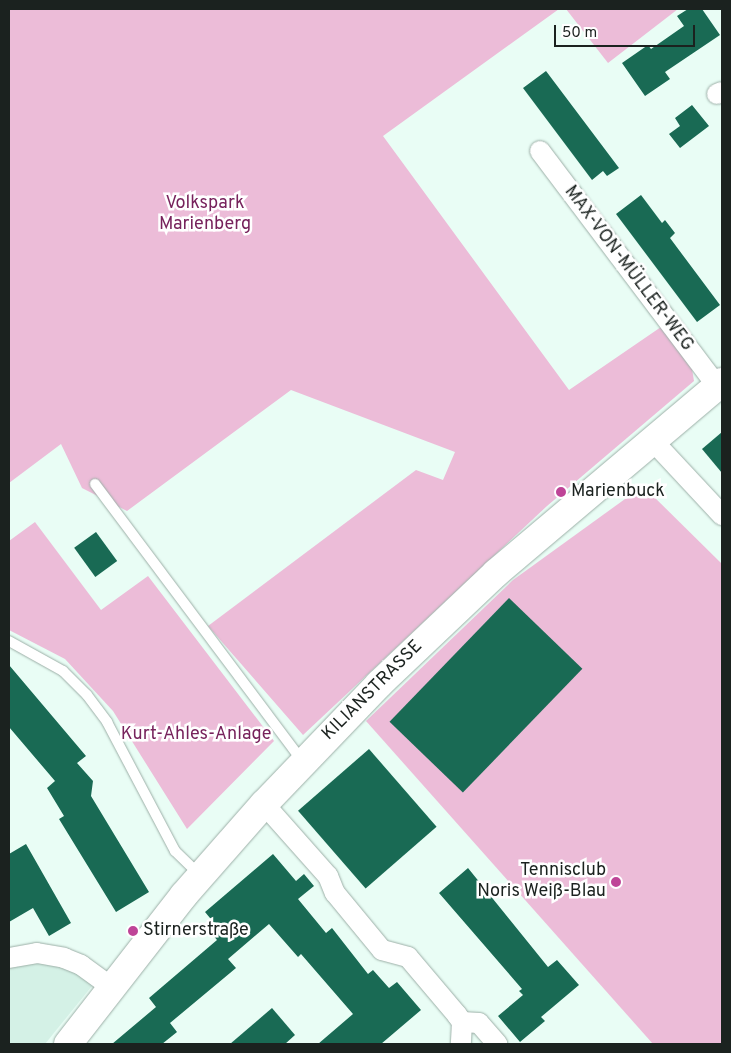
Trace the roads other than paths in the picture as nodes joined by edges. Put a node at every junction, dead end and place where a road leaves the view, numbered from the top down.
1 (540, 152) dead end
2 (719, 384) edge
3 (652, 440) junction
4 (94, 484) dead end
5 (722, 515) edge
6 (9, 641) edge
7 (303, 762) junction
8 (264, 804) junction
9 (200, 876) junction
10 (9, 958) edge
11 (111, 987) junction
12 (462, 1022) junction
13 (68, 1044) edge
14 (461, 1044) edge
15 (497, 1044) edge

1 - 2 street, MAX-VON-MÜLLER-WEG
2 - 3 main road, KILIANSTRASSE
3 - 5 street
3 - 7 main road, KILIANSTRASSE
4 - 7 lane
6 - 9 lane
7 - 8 main road, KILIANSTRASSE
8 - 9 main road, KILIANSTRASSE
8 - 12 street
9 - 11 main road, KILIANSTRASSE
10 - 11 street
11 - 13 main road, KILIANSTRASSE
12 - 14 street
12 - 15 street

